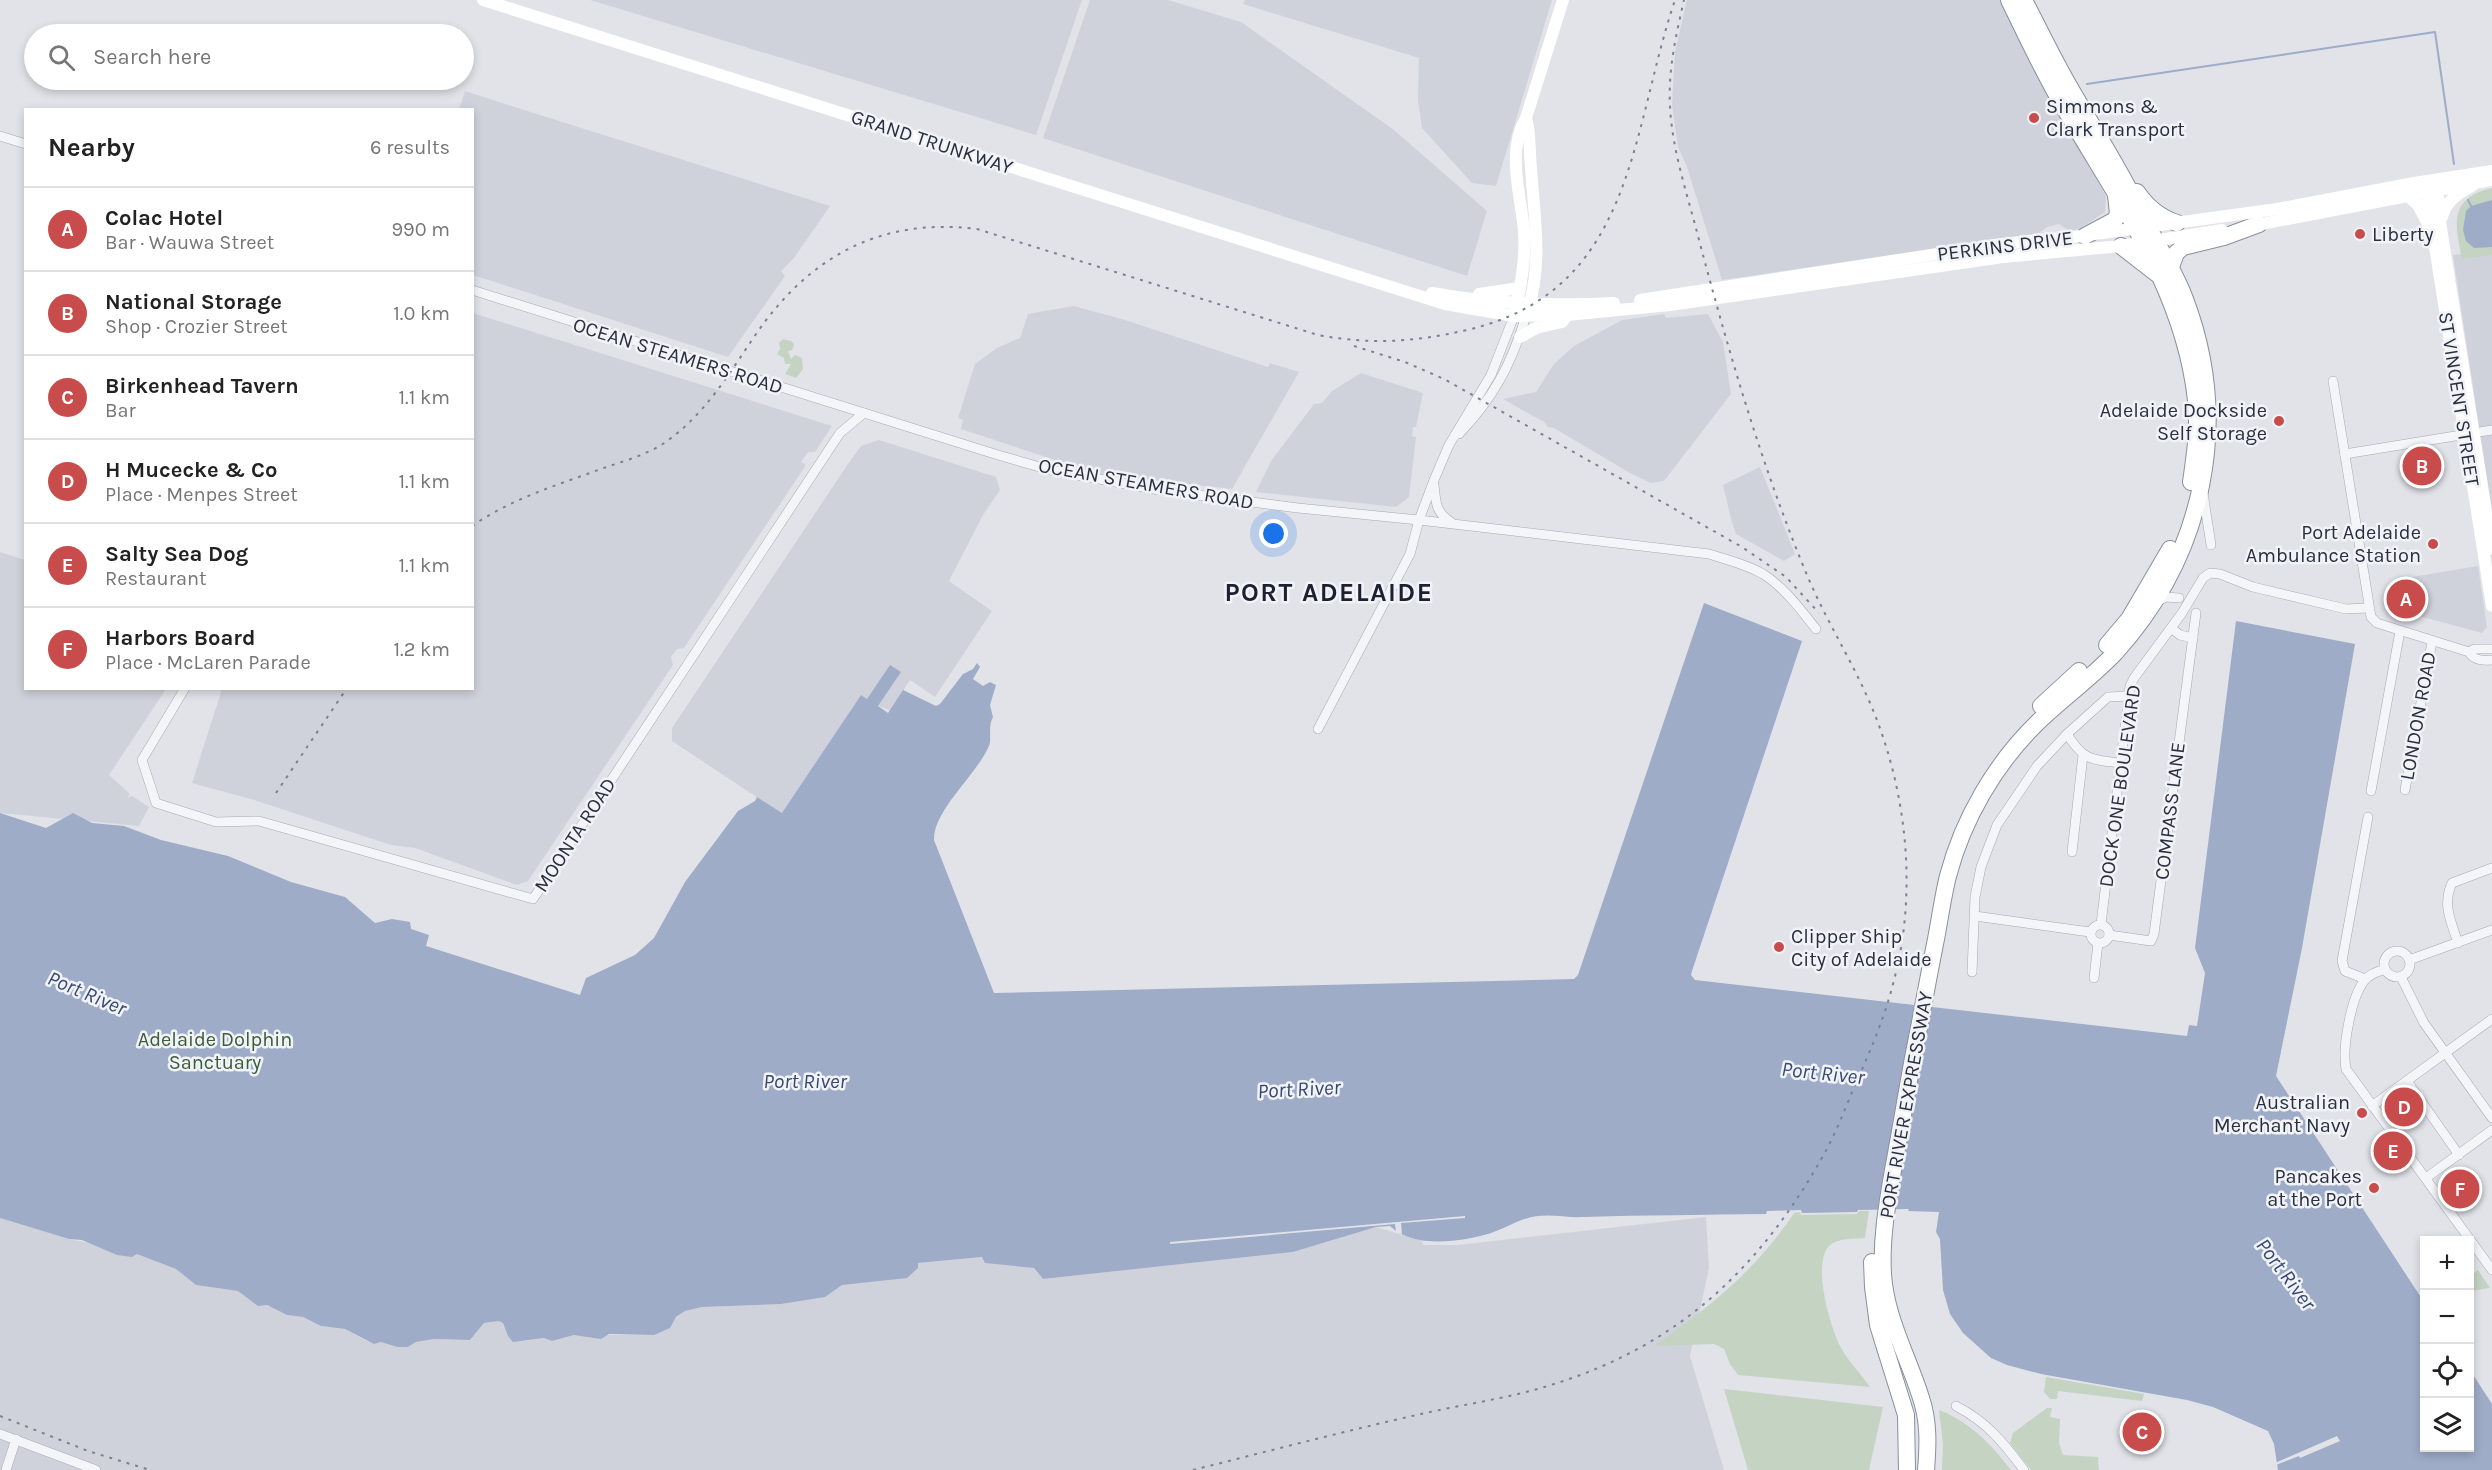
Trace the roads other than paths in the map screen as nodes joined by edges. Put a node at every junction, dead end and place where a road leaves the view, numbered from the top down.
1 (483, 0) edge
2 (1563, 0) edge
3 (2009, 0) edge
4 (2024, 0) edge
5 (1526, 117) junction
6 (0, 136) edge
7 (24, 143) edge
8 (2102, 143) junction
9 (2492, 171) edge
10 (2492, 180) edge
11 (2478, 182) junction
12 (2432, 187) junction
13 (2116, 194) junction
14 (2407, 195) junction
15 (2177, 223) junction
16 (2259, 224) junction
17 (2436, 225) junction
18 (2147, 235) junction
19 (2083, 236) junction
20 (2121, 246) junction
21 (2166, 272) junction
22 (1381, 283) junction
23 (1520, 288) junction
24 (474, 291) edge
25 (1448, 296) junction
26 (1522, 310) junction
27 (1566, 315) junction
28 (1520, 337) junction
29 (2333, 381) dead end
30 (864, 413) junction
31 (2492, 430) edge
32 (2469, 434) junction
33 (1449, 445) junction
34 (2345, 454) junction
35 (1434, 480) junction
36 (2202, 487) junction
37 (1419, 520) junction
38 (1455, 524) junction
39 (2211, 545) dead end
40 (2492, 549) edge
41 (2179, 598) dead end
42 (2156, 602) junction
43 (2492, 606) edge
44 (2367, 608) junction
45 (2196, 613) dead end
46 (2171, 628) junction
47 (1816, 629) dead end
48 (2400, 631) junction
49 (2193, 638) junction
50 (2432, 642) junction
51 (2492, 649) edge
52 (2469, 652) junction
53 (2492, 660) edge
54 (183, 690) edge
55 (2129, 696) junction
56 (1318, 729) dead end
57 (2067, 734) junction
58 (2083, 755) junction
59 (2121, 763) junction
60 (2405, 790) dead end
61 (2371, 791) dead end
62 (2368, 817) dead end
63 (2072, 852) dead end
64 (2492, 868) edge
65 (1975, 916) junction
66 (1935, 920) junction
67 (2101, 924) junction
68 (2492, 930) edge
69 (2090, 932) junction
70 (2109, 935) junction
71 (2098, 943) junction
72 (2458, 943) junction
73 (2409, 960) junction
74 (2385, 969) junction
75 (1972, 972) dead end
76 (2401, 977) junction
77 (2094, 978) dead end
78 (2365, 979) junction
79 (2492, 1019) edge
80 (2445, 1053) junction
81 (2407, 1081) junction
82 (2372, 1106) junction
83 (2492, 1118) edge
84 (2492, 1130) edge
85 (2459, 1155) junction
86 (2426, 1178) junction
87 (1878, 1262) junction
88 (2492, 1270) edge
89 (1922, 1400) junction
90 (1956, 1406) dead end
91 (0, 1434) edge
92 (15, 1439) junction
93 (6, 1470) edge
94 (96, 1470) edge
95 (1907, 1470) edge
96 (1926, 1470) edge
97 (1932, 1470) edge
98 (2024, 1470) edge

1 - 22 street, GRAND TRUNKWAY
2 - 5 street
3 - 13 highway, PORT RIVER EXPRESSWAY
4 - 8 highway, PORT RIVER EXPRESSWAY
5 - 23 street
5 - 26 street
6 - 7 street
8 - 15 highway
8 - 18 highway, PORT RIVER EXPRESSWAY
9 - 12 street, PERKINS DRIVE
10 - 11 street, PERKINS DRIVE
11 - 12 street, PERKINS DRIVE
11 - 17 street
12 - 14 street, PERKINS DRIVE
12 - 15 street, PERKINS DRIVE
12 - 17 street, ST VINCENT STREET
13 - 18 highway, PORT RIVER EXPRESSWAY
13 - 19 highway
14 - 16 street, PERKINS DRIVE
14 - 17 street
15 - 18 street, PERKINS DRIVE
16 - 18 street, PERKINS DRIVE
16 - 21 highway
17 - 32 street, ST VINCENT STREET
18 - 19 street, PERKINS DRIVE
18 - 20 street, PERKINS DRIVE
18 - 21 highway, PORT RIVER EXPRESSWAY
19 - 26 street, PERKINS DRIVE
20 - 21 highway
20 - 27 street, PERKINS DRIVE
21 - 36 highway, PORT RIVER EXPRESSWAY
21 - 66 highway, PORT RIVER EXPRESSWAY
22 - 25 street, GRAND TRUNKWAY
22 - 26 street, GRAND TRUNKWAY
23 - 25 street
23 - 26 street
24 - 30 street, OCEAN STEAMERS ROAD
25 - 26 street, GRAND TRUNKWAY
26 - 27 street, PERKINS DRIVE
26 - 28 street
26 - 33 street
27 - 28 street
28 - 33 street
29 - 34 street
30 - 37 street, OCEAN STEAMERS ROAD
30 - 54 street, MOONTA ROAD
31 - 32 street
32 - 34 street
32 - 40 street, ST VINCENT STREET
32 - 43 street, ST VINCENT STREET
33 - 35 street
34 - 44 street
35 - 37 street
35 - 38 street
36 - 39 street
36 - 42 highway, PORT RIVER EXPRESSWAY
37 - 38 street, OCEAN STEAMERS ROAD
37 - 56 street
38 - 47 street, OCEAN STEAMERS ROAD
41 - 42 street
42 - 66 highway, PORT RIVER EXPRESSWAY
44 - 46 street, DOCK ONE BOULEVARD
44 - 48 street
45 - 49 street, COMPASS LANE
46 - 49 street
46 - 55 street, DOCK ONE BOULEVARD
48 - 50 street
48 - 61 street
49 - 70 street, COMPASS LANE
50 - 52 street
50 - 60 street, LONDON ROAD
51 - 52 street
52 - 53 street
55 - 57 street
55 - 59 street, DOCK ONE BOULEVARD
57 - 58 street
57 - 65 street
58 - 59 street
58 - 63 street
59 - 67 street, DOCK ONE BOULEVARD
62 - 78 street
64 - 72 street
65 - 69 street
65 - 75 street
66 - 87 highway, PORT RIVER EXPRESSWAY
67 - 69 street
67 - 70 street
68 - 72 street
69 - 71 street
70 - 71 street
71 - 77 street
72 - 73 street
73 - 74 street
73 - 76 street
74 - 76 street
74 - 78 street
76 - 80 street
78 - 82 street
79 - 80 street
80 - 81 street
80 - 83 street
81 - 82 street
81 - 85 street
82 - 86 street
84 - 85 street
85 - 86 street
86 - 88 street
87 - 89 highway, PORT RIVER EXPRESSWAY
87 - 95 highway, PORT RIVER EXPRESSWAY
89 - 96 highway, PORT RIVER EXPRESSWAY
89 - 97 highway
90 - 98 street
91 - 92 street
92 - 93 street
92 - 94 street

